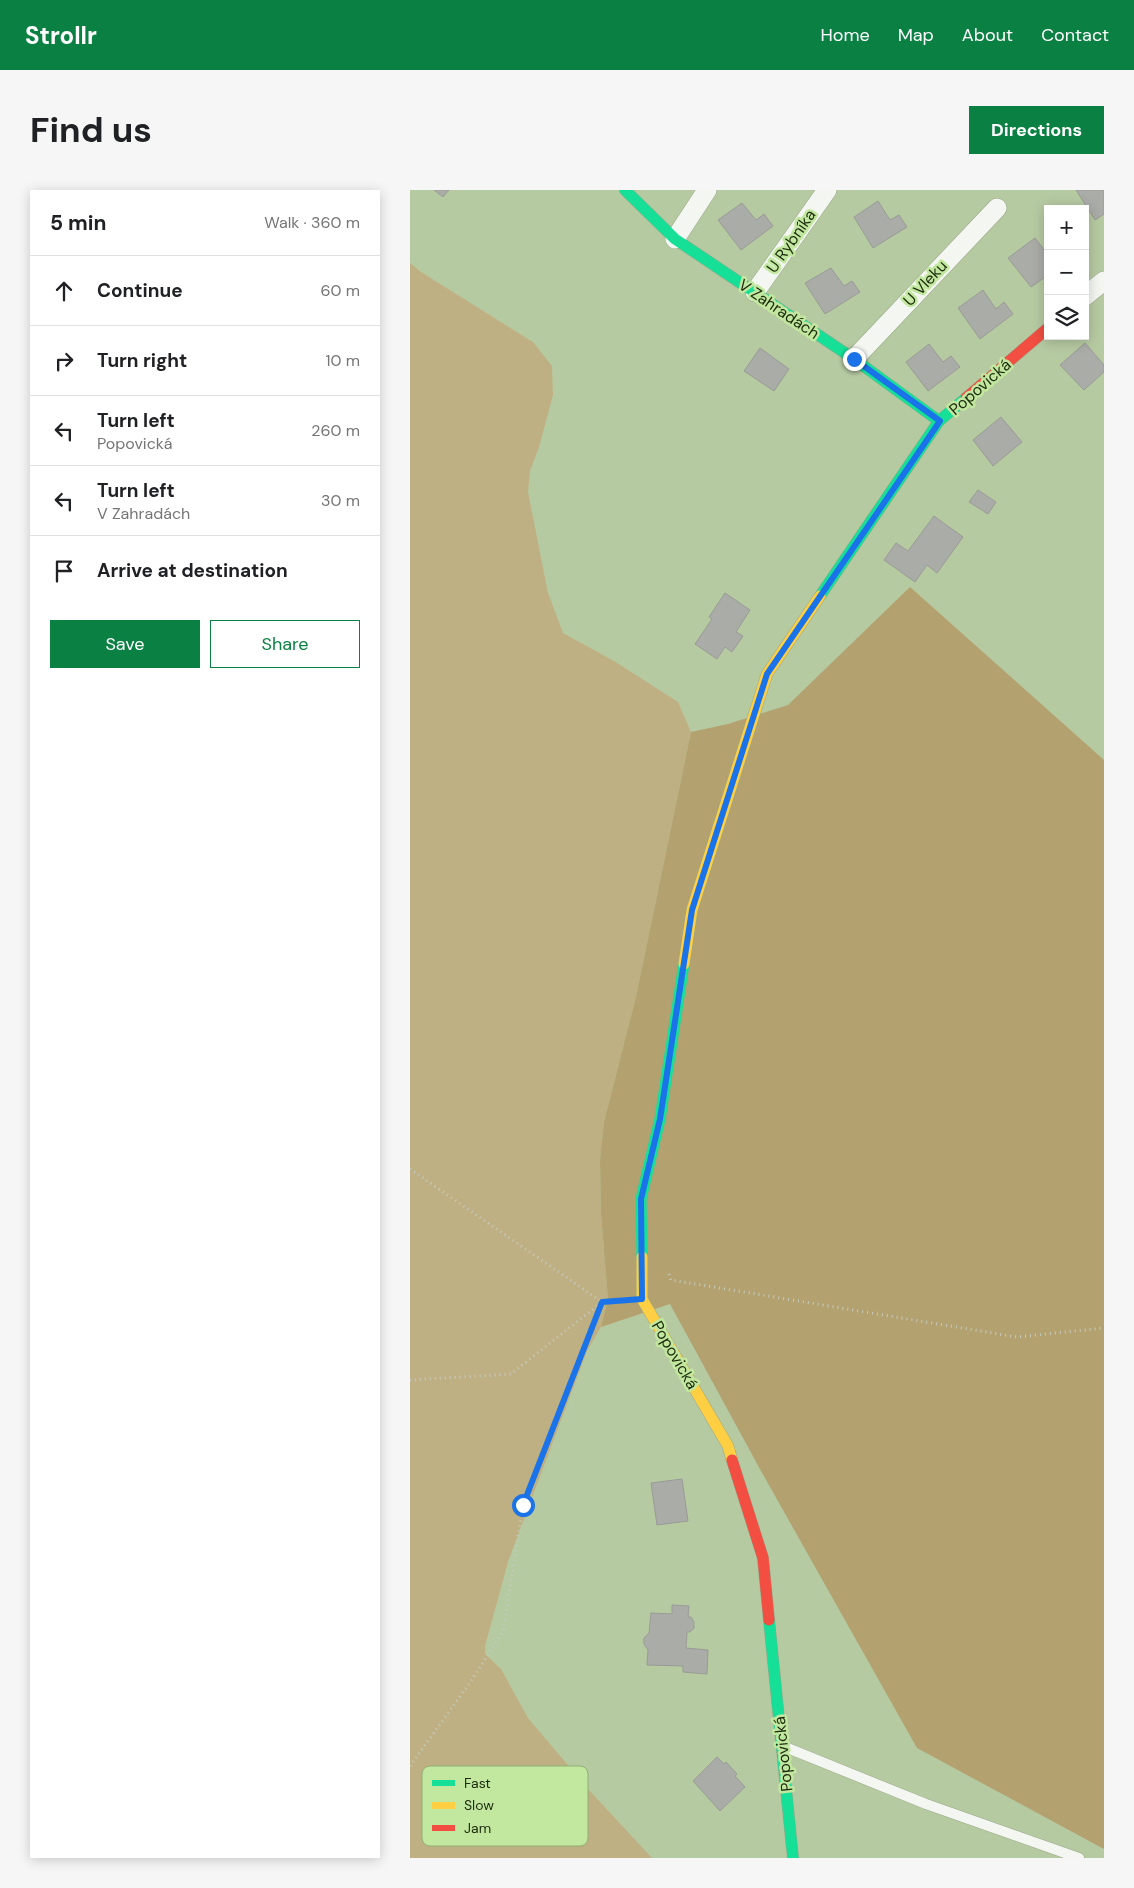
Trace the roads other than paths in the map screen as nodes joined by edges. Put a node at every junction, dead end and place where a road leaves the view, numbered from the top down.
1 (625, 190) edge
2 (707, 190) edge
3 (827, 190) edge
4 (997, 208) dead end
5 (675, 239) junction
6 (1104, 281) edge
7 (755, 292) junction
8 (1086, 295) edge
9 (1044, 331) edge
10 (854, 359) junction
11 (940, 421) junction
12 (782, 1745) junction
13 (793, 1858) edge
14 (1078, 1858) edge

1 - 5 street, V Zahradách
2 - 5 street
3 - 7 street, U Rybníka
4 - 10 street, U Vleku
5 - 7 street, V Zahradách
6 - 8 street
7 - 10 street, V Zahradách
9 - 11 street, Popovická
10 - 11 street, V Zahradách
11 - 12 street, Popovická
12 - 13 street, Popovická
12 - 14 lane

